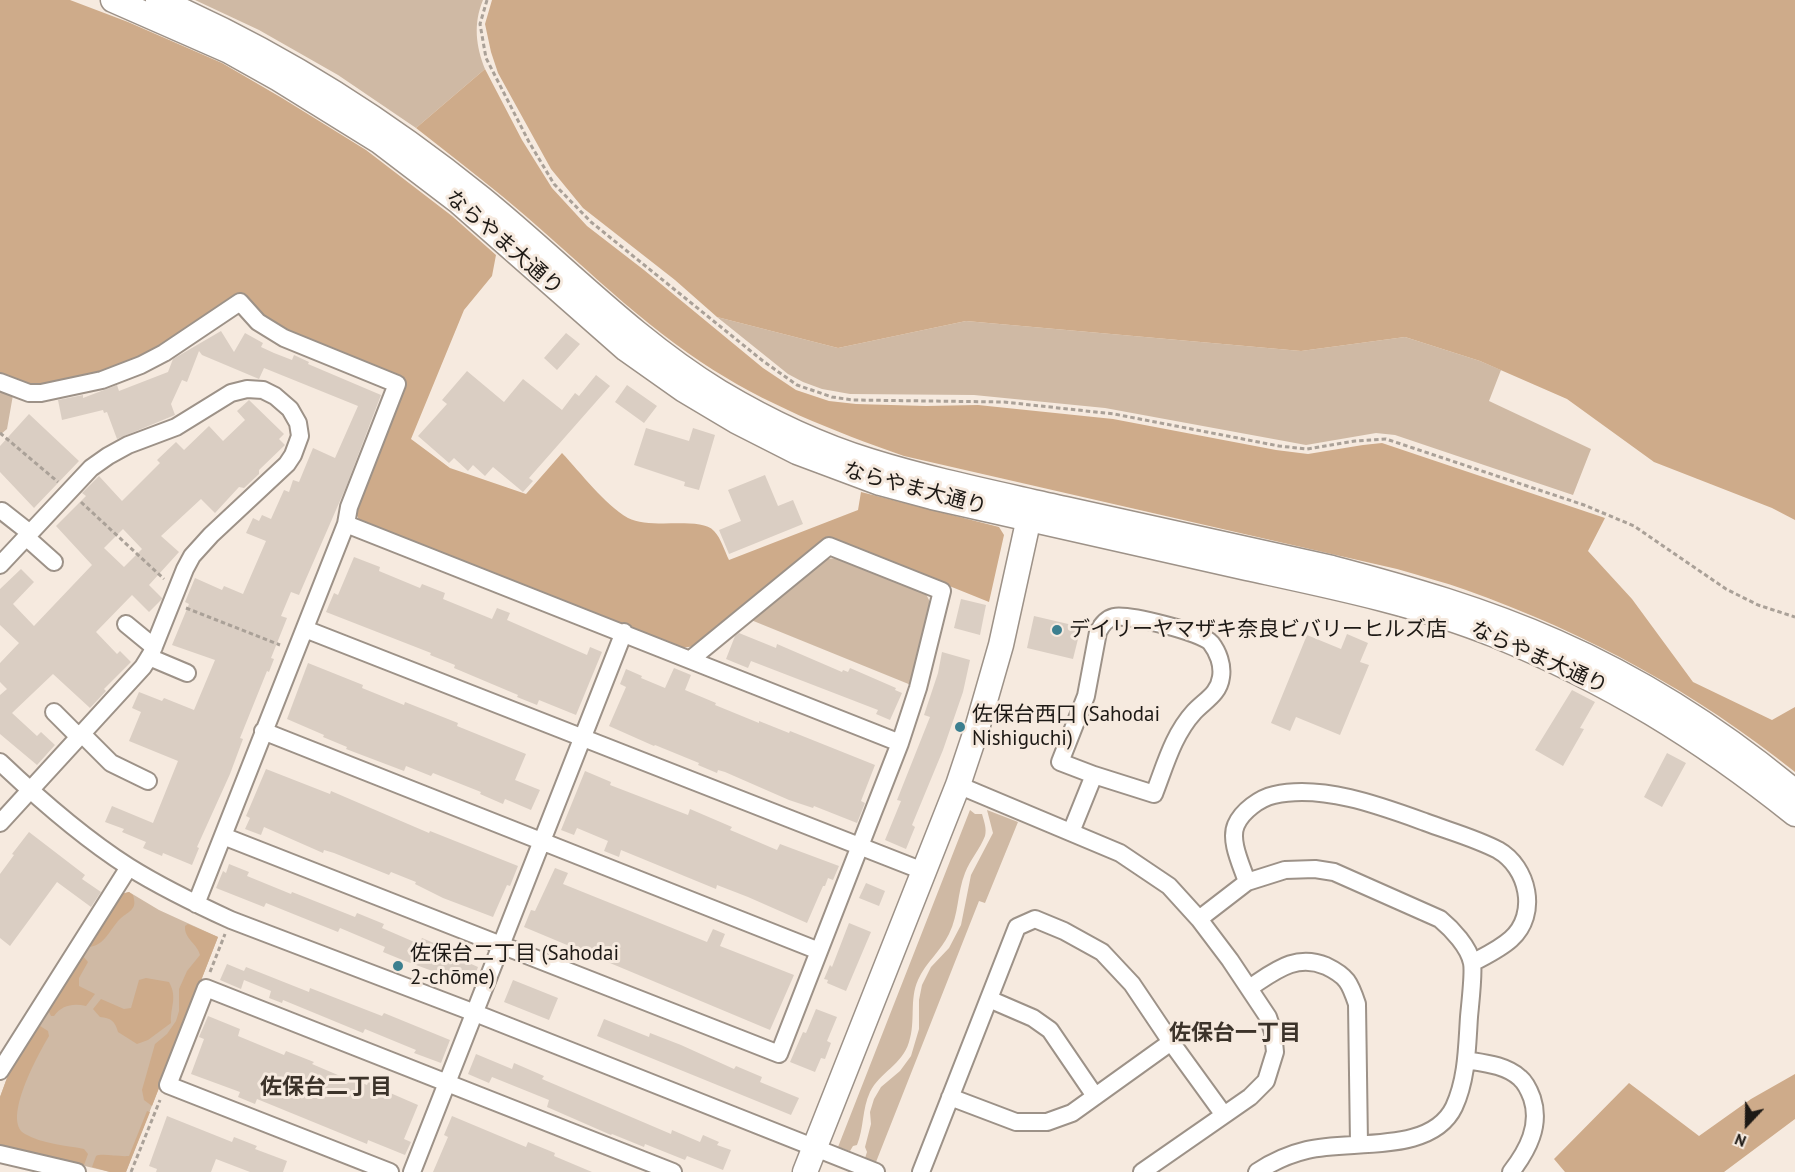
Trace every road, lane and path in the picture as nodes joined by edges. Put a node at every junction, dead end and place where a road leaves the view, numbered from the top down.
1 (113, 0) edge
2 (158, 0) edge
3 (487, 0) edge
4 (0, 382) edge
5 (0, 434) edge
6 (69, 491) junction
7 (1031, 510) junction
8 (2, 511) dead end
9 (346, 524) junction
10 (28, 535) junction
11 (54, 562) dead end
12 (0, 566) edge
13 (174, 597) junction
14 (1795, 616) edge
15 (126, 624) dead end
16 (305, 629) junction
17 (624, 632) junction
18 (296, 651) junction
19 (151, 652) junction
20 (691, 659) junction
21 (187, 673) dead end
22 (54, 712) dead end
23 (263, 731) junction
24 (81, 735) junction
25 (583, 738) junction
26 (900, 743) junction
27 (0, 762) edge
28 (1094, 775) junction
29 (148, 781) dead end
30 (958, 785) junction
31 (30, 790) junction
32 (1795, 792) edge
33 (1795, 814) edge
34 (0, 823) edge
35 (1071, 832) junction
36 (223, 836) junction
37 (542, 842) junction
38 (860, 848) junction
39 (129, 867) junction
40 (923, 871) junction
41 (1247, 882) junction
42 (196, 904) junction
43 (1199, 919) junction
44 (231, 920) junction
45 (502, 945) junction
46 (819, 951) junction
47 (1472, 963) junction
48 (206, 988) junction
49 (1249, 988) junction
50 (989, 999) junction
51 (475, 1013) junction
52 (1171, 1042) junction
53 (1466, 1060) junction
54 (0, 1071) edge
55 (448, 1082) junction
56 (168, 1084) junction
57 (1095, 1096) junction
58 (950, 1097) junction
59 (1224, 1115) junction
60 (1359, 1144) junction
61 (814, 1148) junction
62 (0, 1154) edge
63 (77, 1172) edge
64 (132, 1172) edge
65 (390, 1172) edge
66 (412, 1172) edge
67 (673, 1172) edge
68 (805, 1172) edge
69 (876, 1172) edge
70 (921, 1172) edge
71 (1142, 1172) edge
72 (1257, 1172) edge
73 (1511, 1172) edge

1 - 7 street, ならやま大通り
2 - 7 street, ならやま大通り
3 - 14 path
4 - 9 street
5 - 6 path
6 - 10 street
6 - 13 path
6 - 13 street
7 - 30 street
7 - 32 street, ならやま大通り
7 - 33 street, ならやま大通り
8 - 10 street
9 - 16 street
9 - 17 street
10 - 11 street
10 - 12 street
13 - 18 path
13 - 19 street
15 - 19 street
16 - 18 street
16 - 25 street
17 - 20 street
17 - 25 street
18 - 23 street
19 - 21 street
19 - 24 street
20 - 26 street
20 - 26 street
22 - 24 street
23 - 36 street
23 - 37 street
24 - 29 street
24 - 31 street
25 - 37 street
25 - 38 street
26 - 38 street
27 - 31 street
28 - 28 street
28 - 35 street
30 - 35 street
30 - 40 street
31 - 34 street
31 - 39 street
35 - 43 street
36 - 42 street
36 - 45 street
37 - 45 street
37 - 46 street
38 - 40 street
38 - 46 street
39 - 42 street
39 - 54 street
40 - 61 street
41 - 43 street
41 - 47 street
41 - 47 street
42 - 44 street
43 - 49 street
44 - 48 path
44 - 51 street
45 - 46 street
45 - 51 street
47 - 53 street
48 - 55 street
48 - 56 street
49 - 59 street
49 - 60 street
50 - 52 street
50 - 57 street
50 - 58 street
51 - 55 street
51 - 61 street
52 - 57 street
52 - 59 street
53 - 60 street
53 - 73 street
55 - 66 street
55 - 67 street
56 - 64 path
56 - 65 street
57 - 58 street
58 - 70 street
59 - 71 street
60 - 72 street
61 - 68 street
61 - 69 street
62 - 63 street

